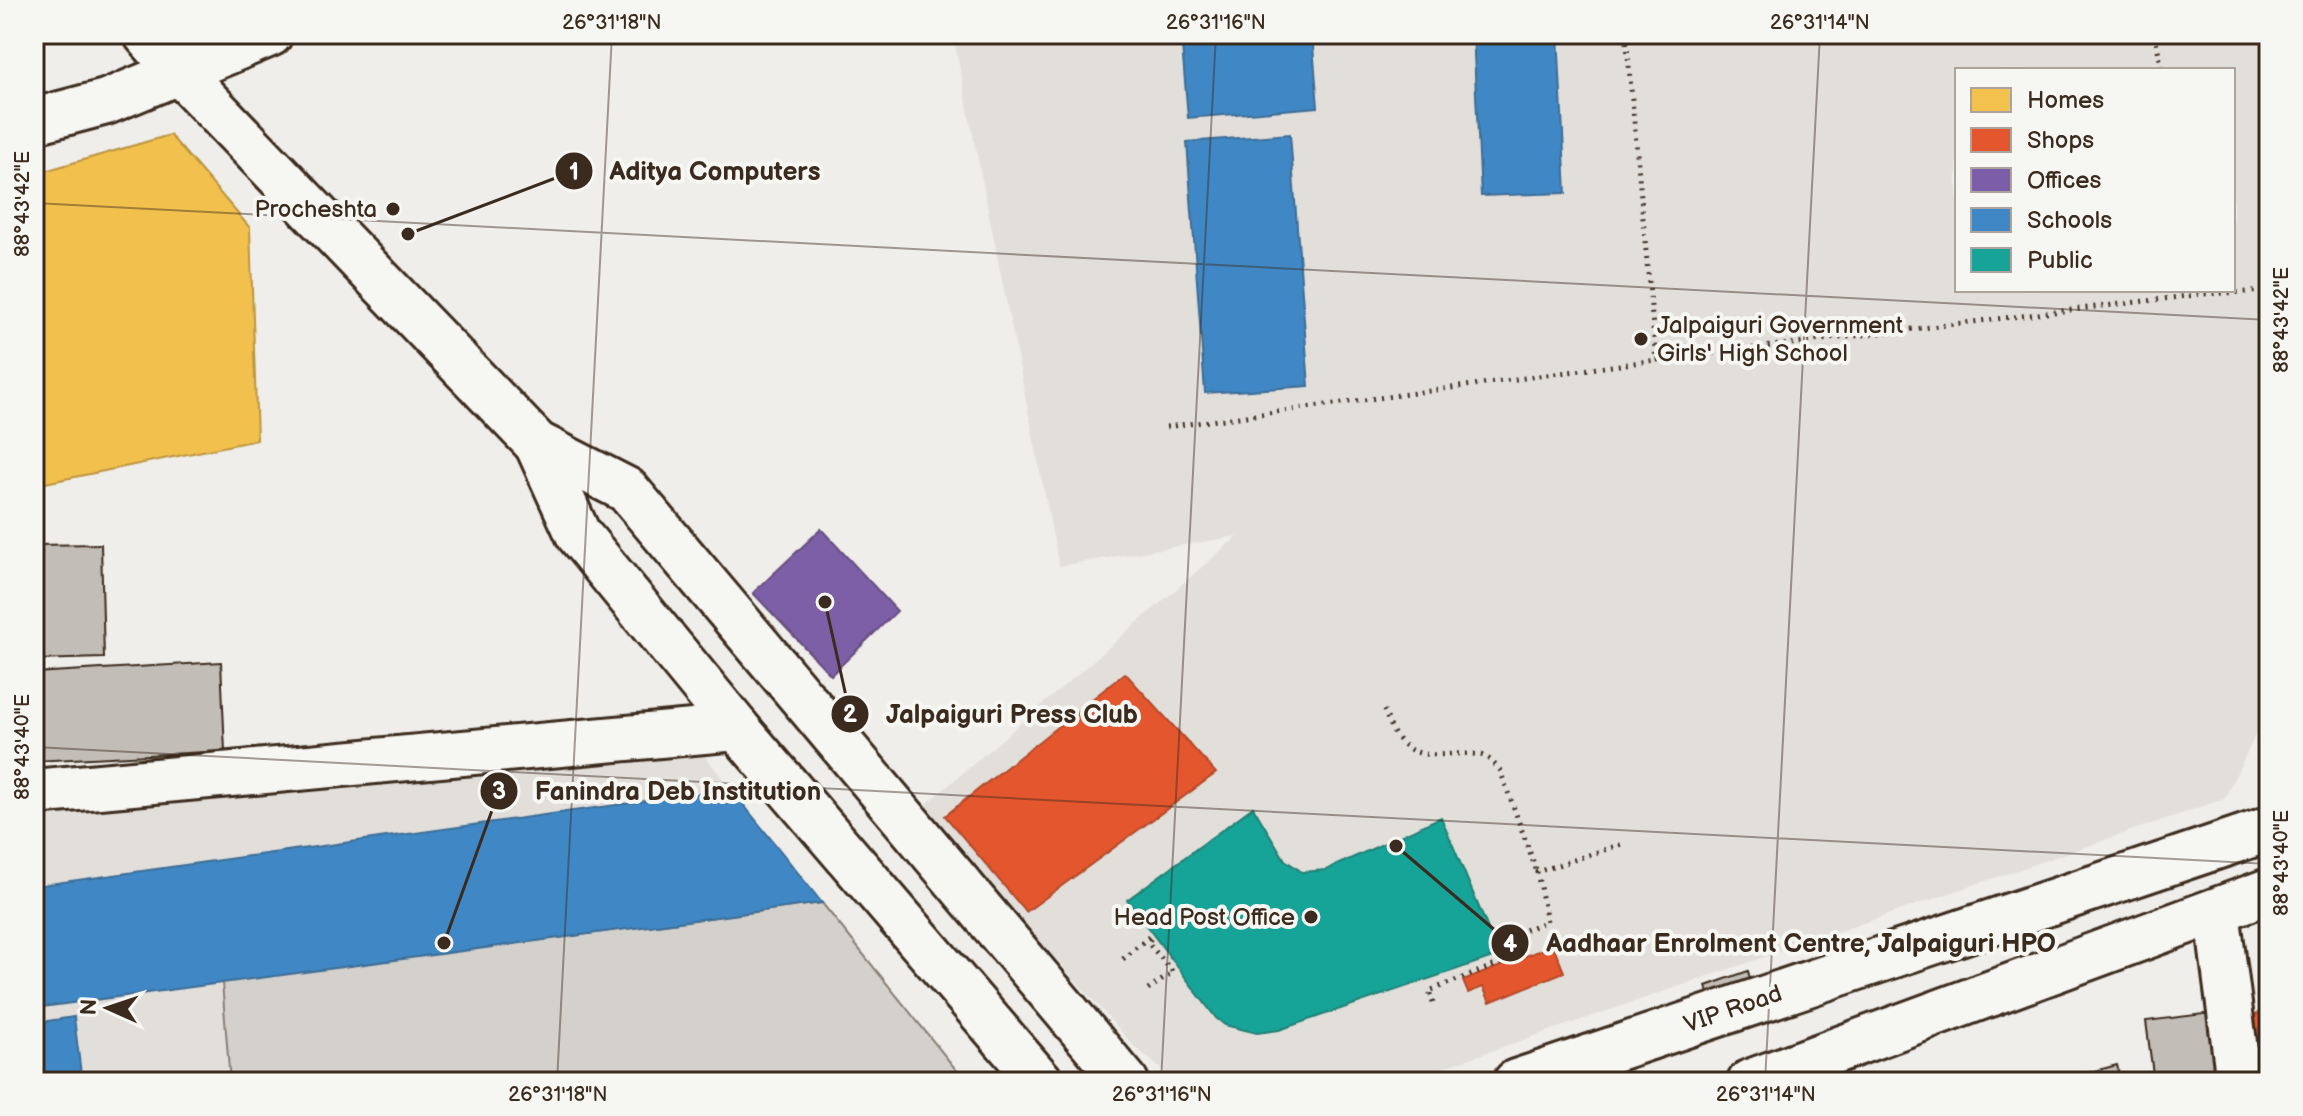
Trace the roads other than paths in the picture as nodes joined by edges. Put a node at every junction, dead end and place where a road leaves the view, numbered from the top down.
1 (146, 34) edge
2 (270, 34) edge
3 (179, 72) junction
4 (34, 121) edge
5 (537, 444) junction
6 (737, 728) junction
7 (34, 792) edge
8 (2269, 829) edge
9 (2269, 891) edge
10 (2217, 911) junction
11 (1041, 1082) edge
12 (1126, 1082) edge
13 (1516, 1082) edge
14 (1750, 1082) edge
15 (2239, 1082) edge

1 - 3 street
2 - 3 street
3 - 4 street
3 - 5 street
5 - 6 street
5 - 12 street
6 - 7 street
6 - 11 street
8 - 13 street, VIP Road
9 - 10 street
10 - 14 street
10 - 15 street

